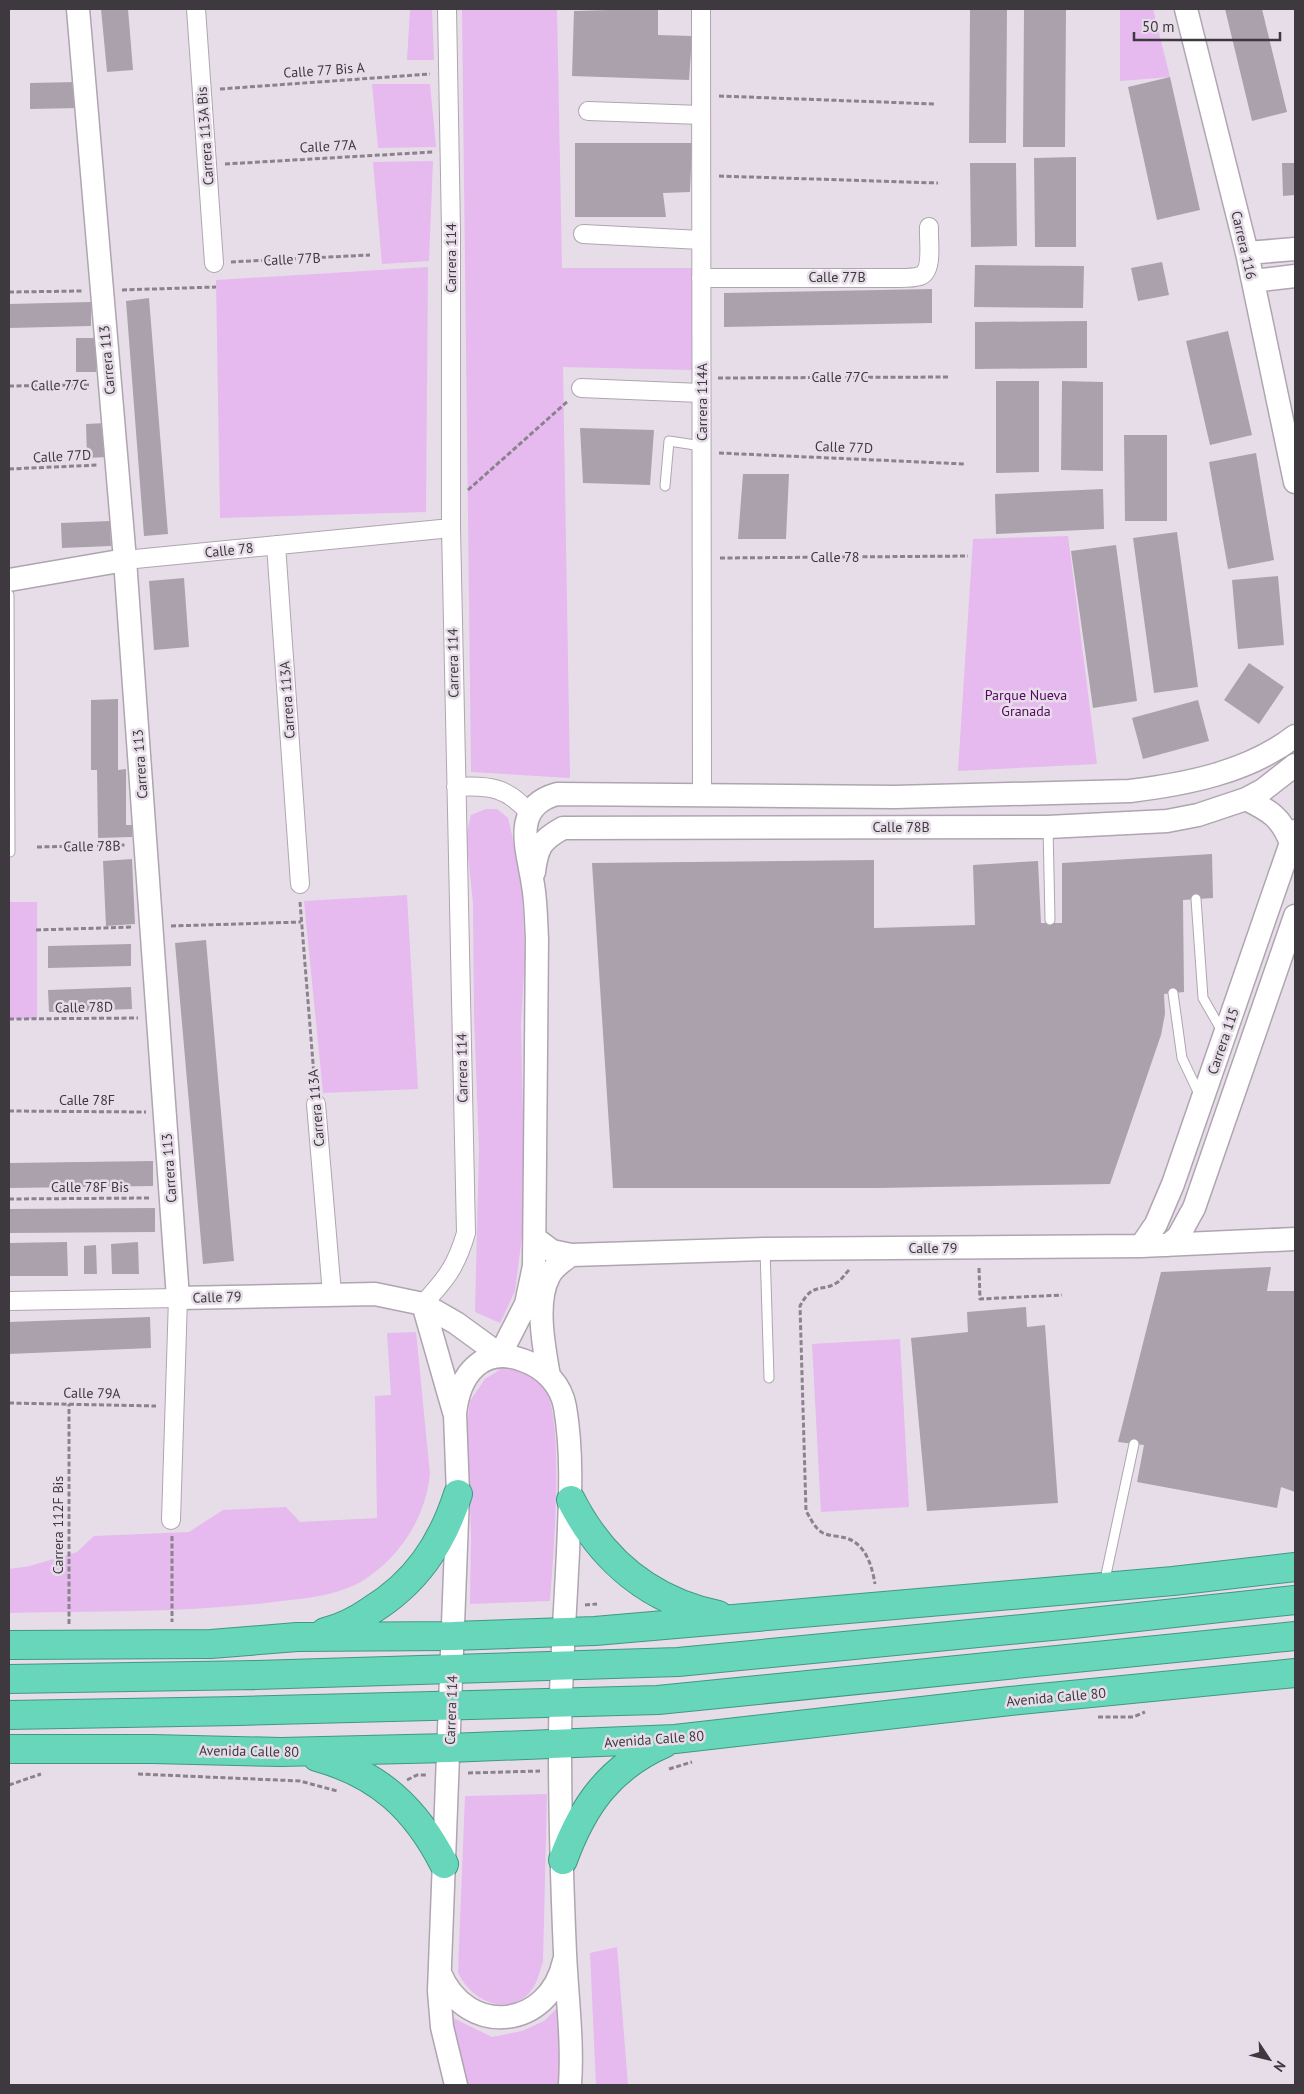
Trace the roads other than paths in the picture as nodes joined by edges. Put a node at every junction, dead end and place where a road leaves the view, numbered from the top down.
1 (78, 9) edge
2 (196, 9) edge
3 (447, 9) edge
4 (701, 9) edge
5 (1186, 9) edge
6 (588, 111) dead end
7 (701, 115) junction
8 (929, 227) dead end
9 (583, 234) dead end
10 (701, 240) junction
11 (1295, 249) edge
12 (1247, 254) junction
13 (214, 263) road end
14 (1295, 276) edge
15 (701, 278) junction
16 (1253, 281) junction
17 (581, 388) road end
18 (701, 394) junction
19 (702, 446) junction
20 (1295, 482) edge
21 (665, 486) dead end
22 (451, 528) junction
23 (276, 545) junction
24 (125, 560) junction
25 (9, 580) edge
26 (9, 595) edge
27 (1295, 736) edge
28 (1295, 765) edge
29 (456, 787) junction
30 (702, 795) junction
31 (1246, 799) junction
32 (530, 814) junction
33 (1048, 827) junction
34 (1293, 837) edge
35 (10, 852) edge
36 (300, 884) dead end
37 (533, 885) junction
38 (1196, 899) dead end
39 (1295, 916) edge
40 (1050, 920) dead end
41 (1173, 993) dead end
42 (1224, 1036) junction
43 (1202, 1101) junction
44 (316, 1104) road end
45 (1194, 1208) junction
46 (536, 1239) junction
47 (1295, 1239) edge
48 (1222, 1244) junction
49 (1168, 1245) junction
50 (1141, 1246) junction
51 (765, 1249) junction
52 (571, 1255) junction
53 (332, 1294) junction
54 (178, 1298) junction
55 (9, 1301) edge
56 (423, 1304) junction
57 (500, 1355) junction
58 (549, 1376) junction
59 (769, 1378) dead end
60 (455, 1414) junction
61 (1134, 1444) dead end
62 (458, 1494) junction
63 (571, 1500) junction
64 (172, 1520) road end
65 (1295, 1568) edge
66 (1104, 1586) junction
67 (1295, 1600) edge
68 (759, 1618) junction
69 (564, 1632) junction
70 (453, 1636) junction
71 (1295, 1636) edge
72 (296, 1638) junction
73 (9, 1646) edge
74 (562, 1667) junction
75 (452, 1670) junction
76 (1295, 1673) edge
77 (9, 1679) edge
78 (561, 1704) junction
79 (451, 1706) junction
80 (9, 1715) edge
81 (675, 1739) junction
82 (281, 1752) junction
83 (14, 1754) edge
84 (561, 1757) junction
85 (449, 1761) junction
86 (563, 1860) junction
87 (444, 1864) junction
88 (565, 1955) junction
89 (440, 1972) junction
90 (456, 2085) edge
91 (570, 2085) edge

1 - 24 street, Carrera 113
2 - 13 street, Carrera 113A Bis
3 - 22 street, Carrera 114
4 - 7 street, Carrera 114A
5 - 12 street, Carrera 116
6 - 7 street
7 - 10 street, Carrera 114A
8 - 15 street, Calle 77B
9 - 10 street
10 - 15 street, Carrera 114A
11 - 12 street
12 - 16 street, Carrera 116
14 - 16 street
15 - 18 street, Carrera 114A
16 - 20 street, Carrera 116
17 - 18 street
18 - 19 street, Carrera 114A
19 - 21 lane
19 - 30 street, Carrera 114A
22 - 23 street, Calle 78
22 - 29 street, Carrera 114
23 - 24 street, Calle 78
23 - 36 street, Carrera 113A
24 - 25 street, Calle 78
24 - 54 street, Carrera 113
26 - 35 lane
27 - 30 street
28 - 31 street, Calle 78B
29 - 32 street
29 - 56 street, Carrera 114
30 - 32 street
31 - 33 street, Calle 78B
31 - 34 street
32 - 37 street
33 - 37 street, Calle 78B
33 - 40 lane
34 - 42 street, Carrera 115
37 - 46 street
38 - 42 lane
39 - 45 street, Carrera 115
41 - 43 lane
42 - 43 street, Carrera 115
43 - 50 street, Carrera 115
44 - 53 street, Carrera 113A
45 - 48 street
45 - 49 street, Carrera 115
46 - 52 street
46 - 57 street
47 - 48 street, Calle 79
48 - 49 street, Calle 79
49 - 50 street, Calle 79
50 - 51 street, Calle 79
51 - 52 street, Calle 79
51 - 59 lane
52 - 58 street
53 - 54 street, Calle 79
53 - 56 street, Calle 79
54 - 55 street, Calle 79
54 - 64 street, Carrera 113
56 - 57 street, Calle 79
56 - 60 street
57 - 58 street
57 - 60 street, Carrera 114
58 - 63 street
60 - 62 street, Carrera 114
61 - 66 lane
62 - 70 street, Carrera 114
62 - 72 highway
63 - 68 highway
63 - 69 street
65 - 66 highway
66 - 68 highway
67 - 74 highway
68 - 69 highway
69 - 70 highway
69 - 74 street
70 - 72 highway
70 - 75 street, Carrera 114
71 - 78 highway
72 - 73 highway
74 - 75 highway
74 - 78 street
75 - 77 highway
75 - 79 street, Carrera 114
76 - 81 highway, Avenida Calle 80
78 - 79 highway
78 - 84 street
79 - 80 highway
79 - 85 street, Carrera 114
81 - 84 highway, Avenida Calle 80
81 - 86 highway
82 - 83 highway, Avenida Calle 80
82 - 85 highway, Avenida Calle 80
82 - 87 highway
84 - 85 highway, Avenida Calle 80
84 - 86 street
85 - 87 street, Carrera 114
86 - 88 street
87 - 89 street, Carrera 114
88 - 89 street
88 - 91 street
89 - 90 street, Carrera 114

